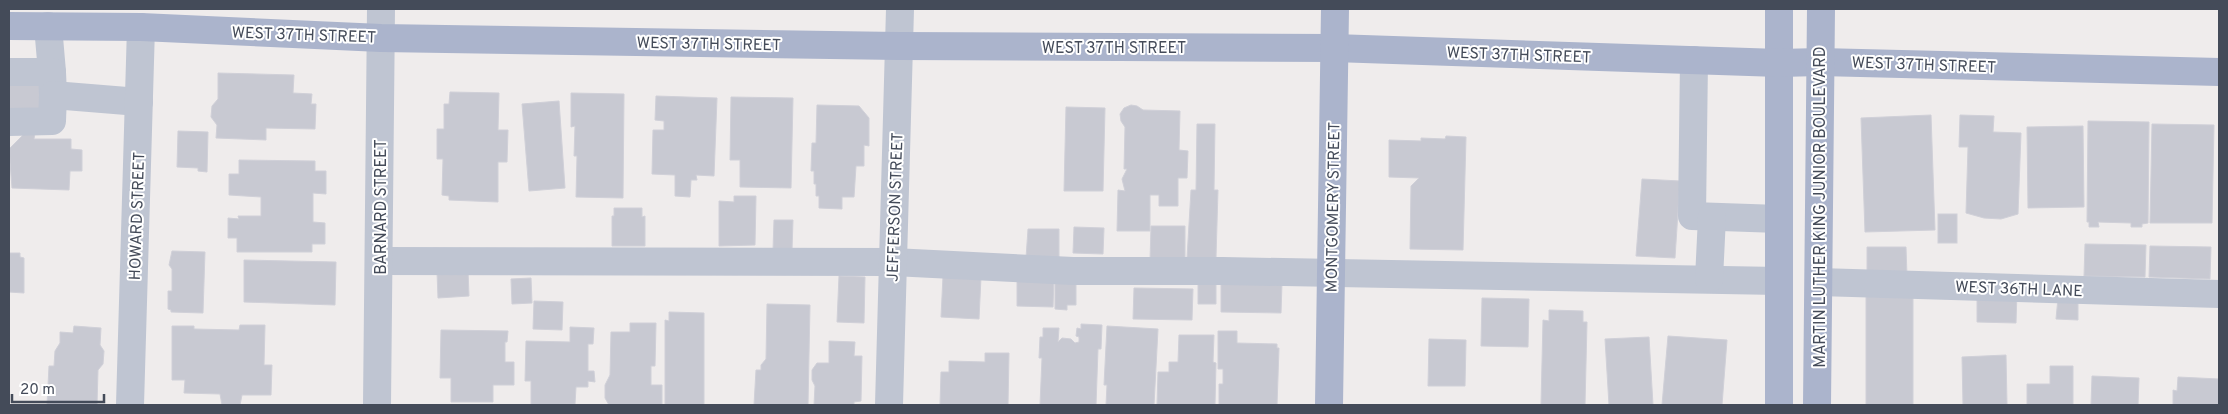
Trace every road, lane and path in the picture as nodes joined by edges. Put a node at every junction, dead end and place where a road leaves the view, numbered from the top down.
1 (382, 9) edge
2 (900, 9) edge
3 (1335, 9) edge
4 (1779, 9) edge
5 (1820, 9) edge
6 (9, 26) edge
7 (48, 26) junction
8 (141, 27) junction
9 (381, 38) junction
10 (899, 46) junction
11 (1334, 48) junction
12 (1694, 60) junction
13 (1820, 62) junction
14 (1779, 63) junction
15 (9, 72) edge
16 (2219, 72) edge
17 (52, 84) junction
18 (139, 102) junction
19 (9, 122) edge
20 (1712, 217) junction
21 (1779, 219) junction
22 (380, 261) junction
23 (893, 262) junction
24 (1331, 274) junction
25 (1709, 279) junction
26 (1779, 281) junction
27 (1819, 282) junction
28 (2219, 294) edge
29 (130, 405) edge
30 (377, 405) edge
31 (889, 405) edge
32 (1329, 405) edge
33 (1779, 405) edge
34 (1817, 405) edge

1 - 9 street, BARNARD STREET
2 - 10 street, JEFFERSON STREET
3 - 11 main road, MONTGOMERY STREET
4 - 14 main road
5 - 13 main road, MARTIN LUTHER KING JUNIOR BOULEVARD
6 - 7 main road, WEST 37TH STREET
7 - 8 main road, WEST 37TH STREET
7 - 17 street
8 - 9 main road, WEST 37TH STREET
8 - 18 street, HOWARD STREET
9 - 10 main road, WEST 37TH STREET
9 - 22 street, BARNARD STREET
10 - 11 main road, WEST 37TH STREET
10 - 23 street, JEFFERSON STREET
11 - 12 main road, WEST 37TH STREET
11 - 24 main road, MONTGOMERY STREET
12 - 14 main road, WEST 37TH STREET
12 - 20 street
13 - 14 main road, WEST 37TH STREET
13 - 16 main road, WEST 37TH STREET
13 - 27 main road, MARTIN LUTHER KING JUNIOR BOULEVARD
14 - 21 main road
15 - 17 street
17 - 18 street
17 - 19 street
18 - 29 street, HOWARD STREET
20 - 21 street
20 - 25 street
21 - 26 main road
22 - 23 street
22 - 30 street, BARNARD STREET
23 - 24 street
23 - 31 street, JEFFERSON STREET
24 - 25 street
24 - 32 main road, MONTGOMERY STREET
25 - 26 street
26 - 33 main road
27 - 28 street, WEST 36TH LANE
27 - 34 main road, MARTIN LUTHER KING JUNIOR BOULEVARD

